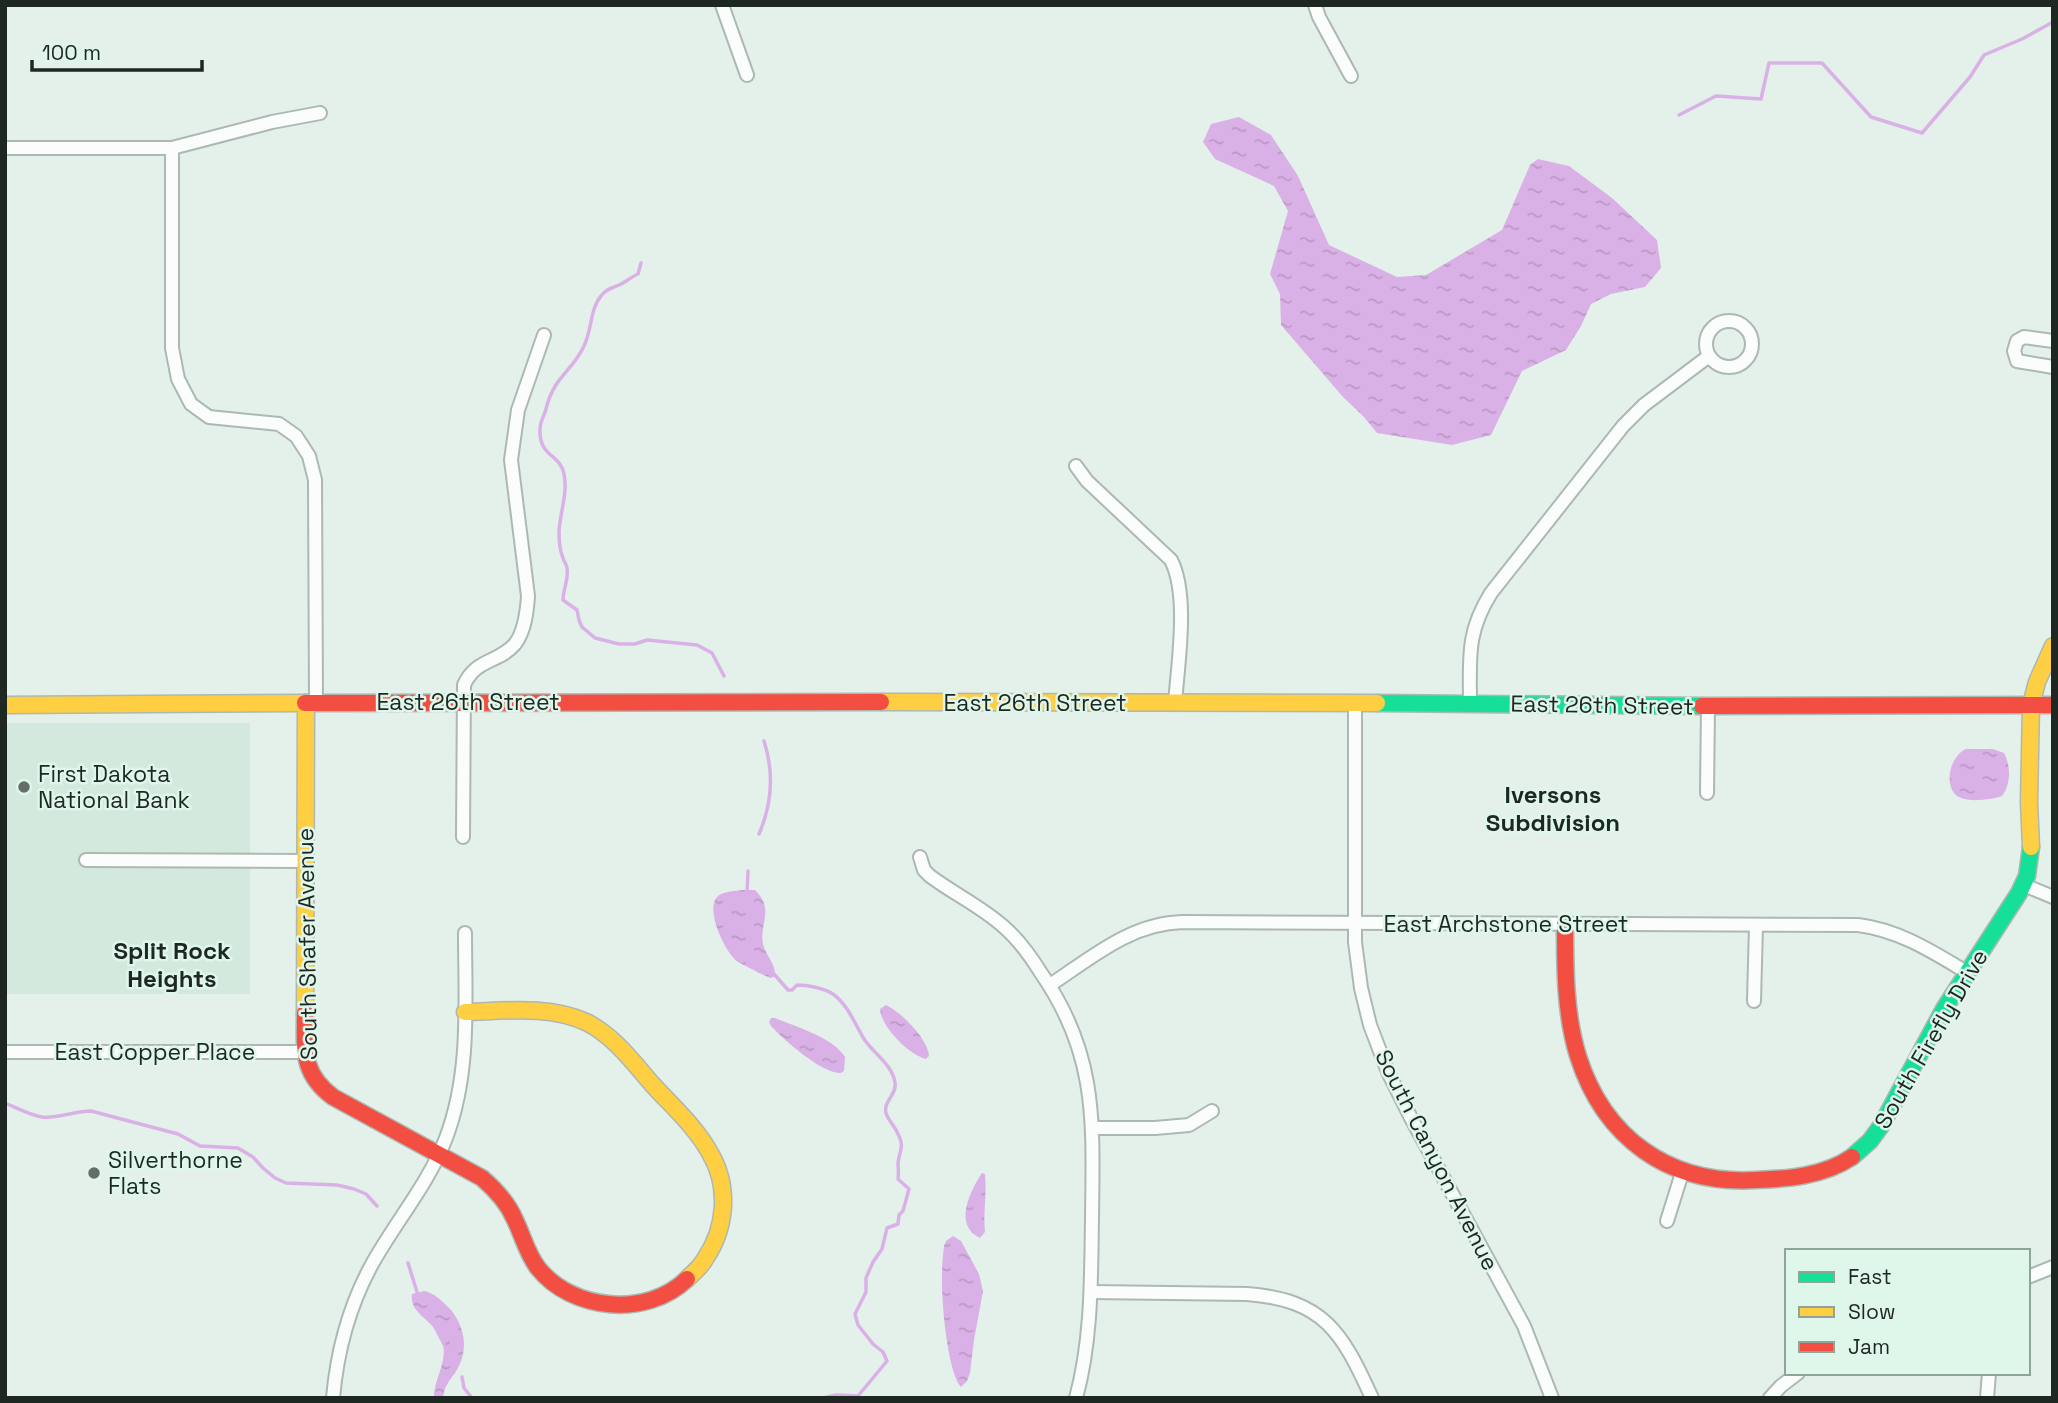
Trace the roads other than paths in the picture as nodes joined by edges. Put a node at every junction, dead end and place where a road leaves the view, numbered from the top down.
1 (722, 5) edge
2 (1315, 5) edge
3 (747, 75) dead end
4 (1351, 76) dead end
5 (320, 113) dead end
6 (5, 148) edge
7 (172, 148) junction
8 (544, 335) dead end
9 (2053, 341) edge
10 (1709, 356) dead end
11 (2053, 367) edge
12 (1076, 466) dead end
13 (2053, 646) edge
14 (463, 702) junction
15 (311, 703) junction
16 (1175, 703) junction
17 (1355, 703) junction
18 (9, 704) edge
19 (1470, 704) junction
20 (2032, 704) junction
21 (2053, 705) edge
22 (1708, 706) junction
23 (1707, 793) dead end
24 (463, 838) dead end
25 (920, 857) dead end
26 (86, 860) dead end
27 (305, 861) junction
28 (2024, 885) junction
29 (2053, 897) edge
30 (1355, 924) junction
31 (1565, 924) junction
32 (1756, 925) junction
33 (465, 933) dead end
34 (1968, 973) junction
35 (1050, 985) junction
36 (1754, 1001) dead end
37 (465, 1012) junction
38 (5, 1052) edge
39 (305, 1052) junction
40 (1212, 1111) dead end
41 (1093, 1128) junction
42 (439, 1155) junction
43 (1682, 1173) junction
44 (1667, 1221) dead end
45 (2053, 1268) edge
46 (2030, 1276) edge
47 (1091, 1292) junction
48 (1795, 1375) edge
49 (1989, 1375) edge
50 (333, 1398) edge
51 (1076, 1398) edge
52 (1372, 1398) edge
53 (1552, 1398) edge
54 (1770, 1398) edge
55 (1987, 1398) edge

1 - 3 street
2 - 4 street
5 - 7 street
6 - 7 street
7 - 15 street
8 - 14 street
9 - 11 street
10 - 19 street
12 - 16 street
13 - 20 street, South Firefly Drive
14 - 15 street, East 26th Street
14 - 16 street, East 26th Street
14 - 24 street
15 - 18 street, East 26th Street
15 - 27 street, South Shafer Avenue
16 - 17 street, East 26th Street
17 - 19 street, East 26th Street
17 - 30 street, South Canyon Avenue
19 - 22 street, East 26th Street
20 - 21 street, East 26th Street
20 - 22 street, East 26th Street
20 - 28 street, South Firefly Drive
22 - 23 street
25 - 35 street
26 - 27 street
27 - 39 street, South Shafer Avenue
28 - 29 street
28 - 34 street, South Firefly Drive
30 - 31 street, East Archstone Street
30 - 35 street, East Archstone Street
30 - 53 street, South Canyon Avenue
31 - 32 street, East Archstone Street
31 - 43 street, South Firefly Drive
32 - 34 street, East Archstone Street
32 - 36 street
33 - 37 street
34 - 43 street, South Firefly Drive
35 - 41 street
37 - 42 street
37 - 42 street, South Shafer Avenue
38 - 39 street, East Copper Place
39 - 42 street, South Shafer Avenue
40 - 41 street
41 - 47 street
42 - 50 street
43 - 44 street
45 - 46 street
47 - 51 street
47 - 52 street
48 - 54 street
49 - 55 street

